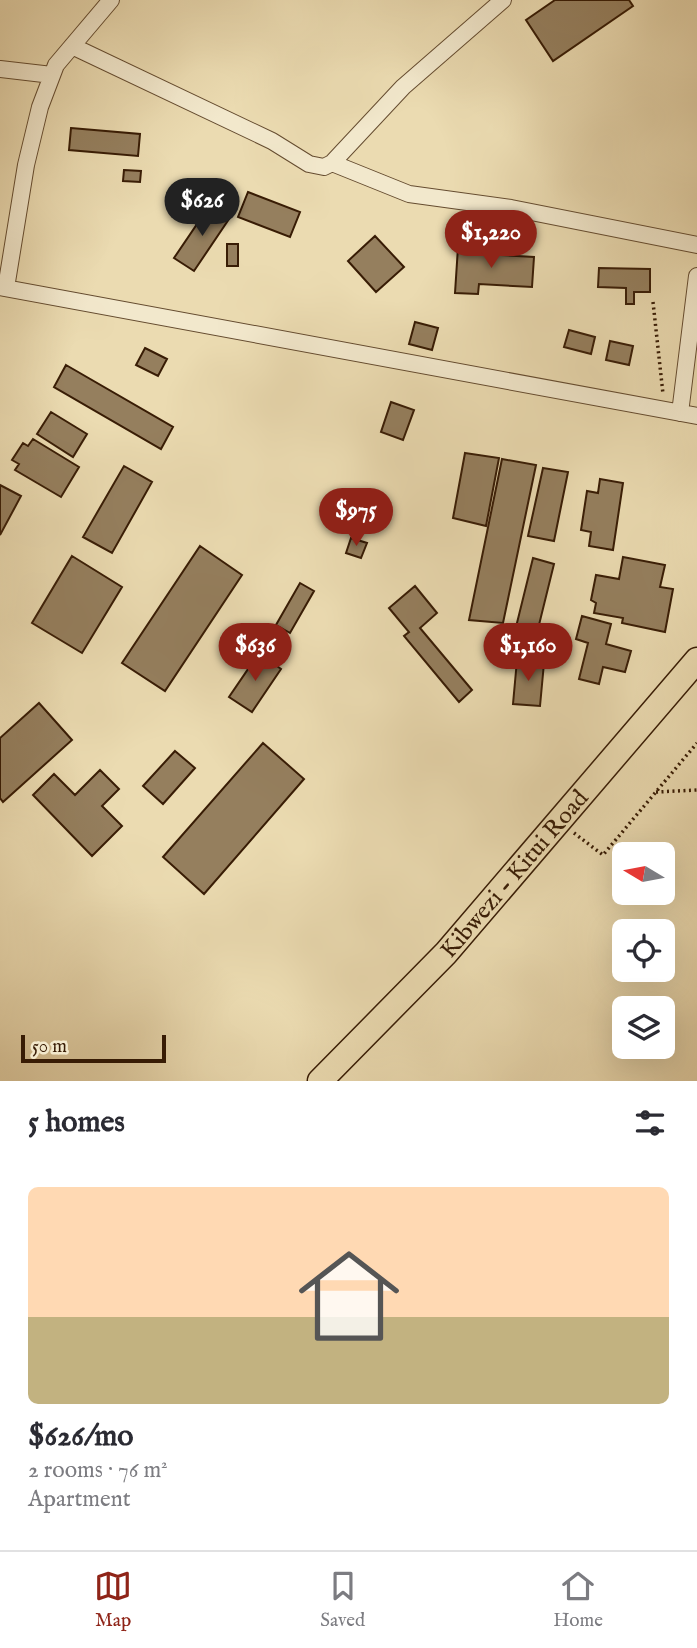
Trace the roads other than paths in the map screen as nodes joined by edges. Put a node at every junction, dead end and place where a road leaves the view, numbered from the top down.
1 (111, 0) edge
2 (503, 0) edge
3 (72, 46) junction
4 (0, 69) edge
5 (52, 75) junction
6 (332, 163) junction
7 (697, 245) edge
8 (697, 276) edge
9 (3, 287) edge
10 (673, 411) junction
11 (697, 416) edge
12 (697, 660) edge
13 (320, 1081) edge

1 - 3 street
2 - 6 street
3 - 5 street
3 - 6 street
4 - 5 street
5 - 9 street
6 - 7 street
8 - 10 street
9 - 10 street
10 - 11 street
12 - 13 main road, Kibwezi - Kitui Road

